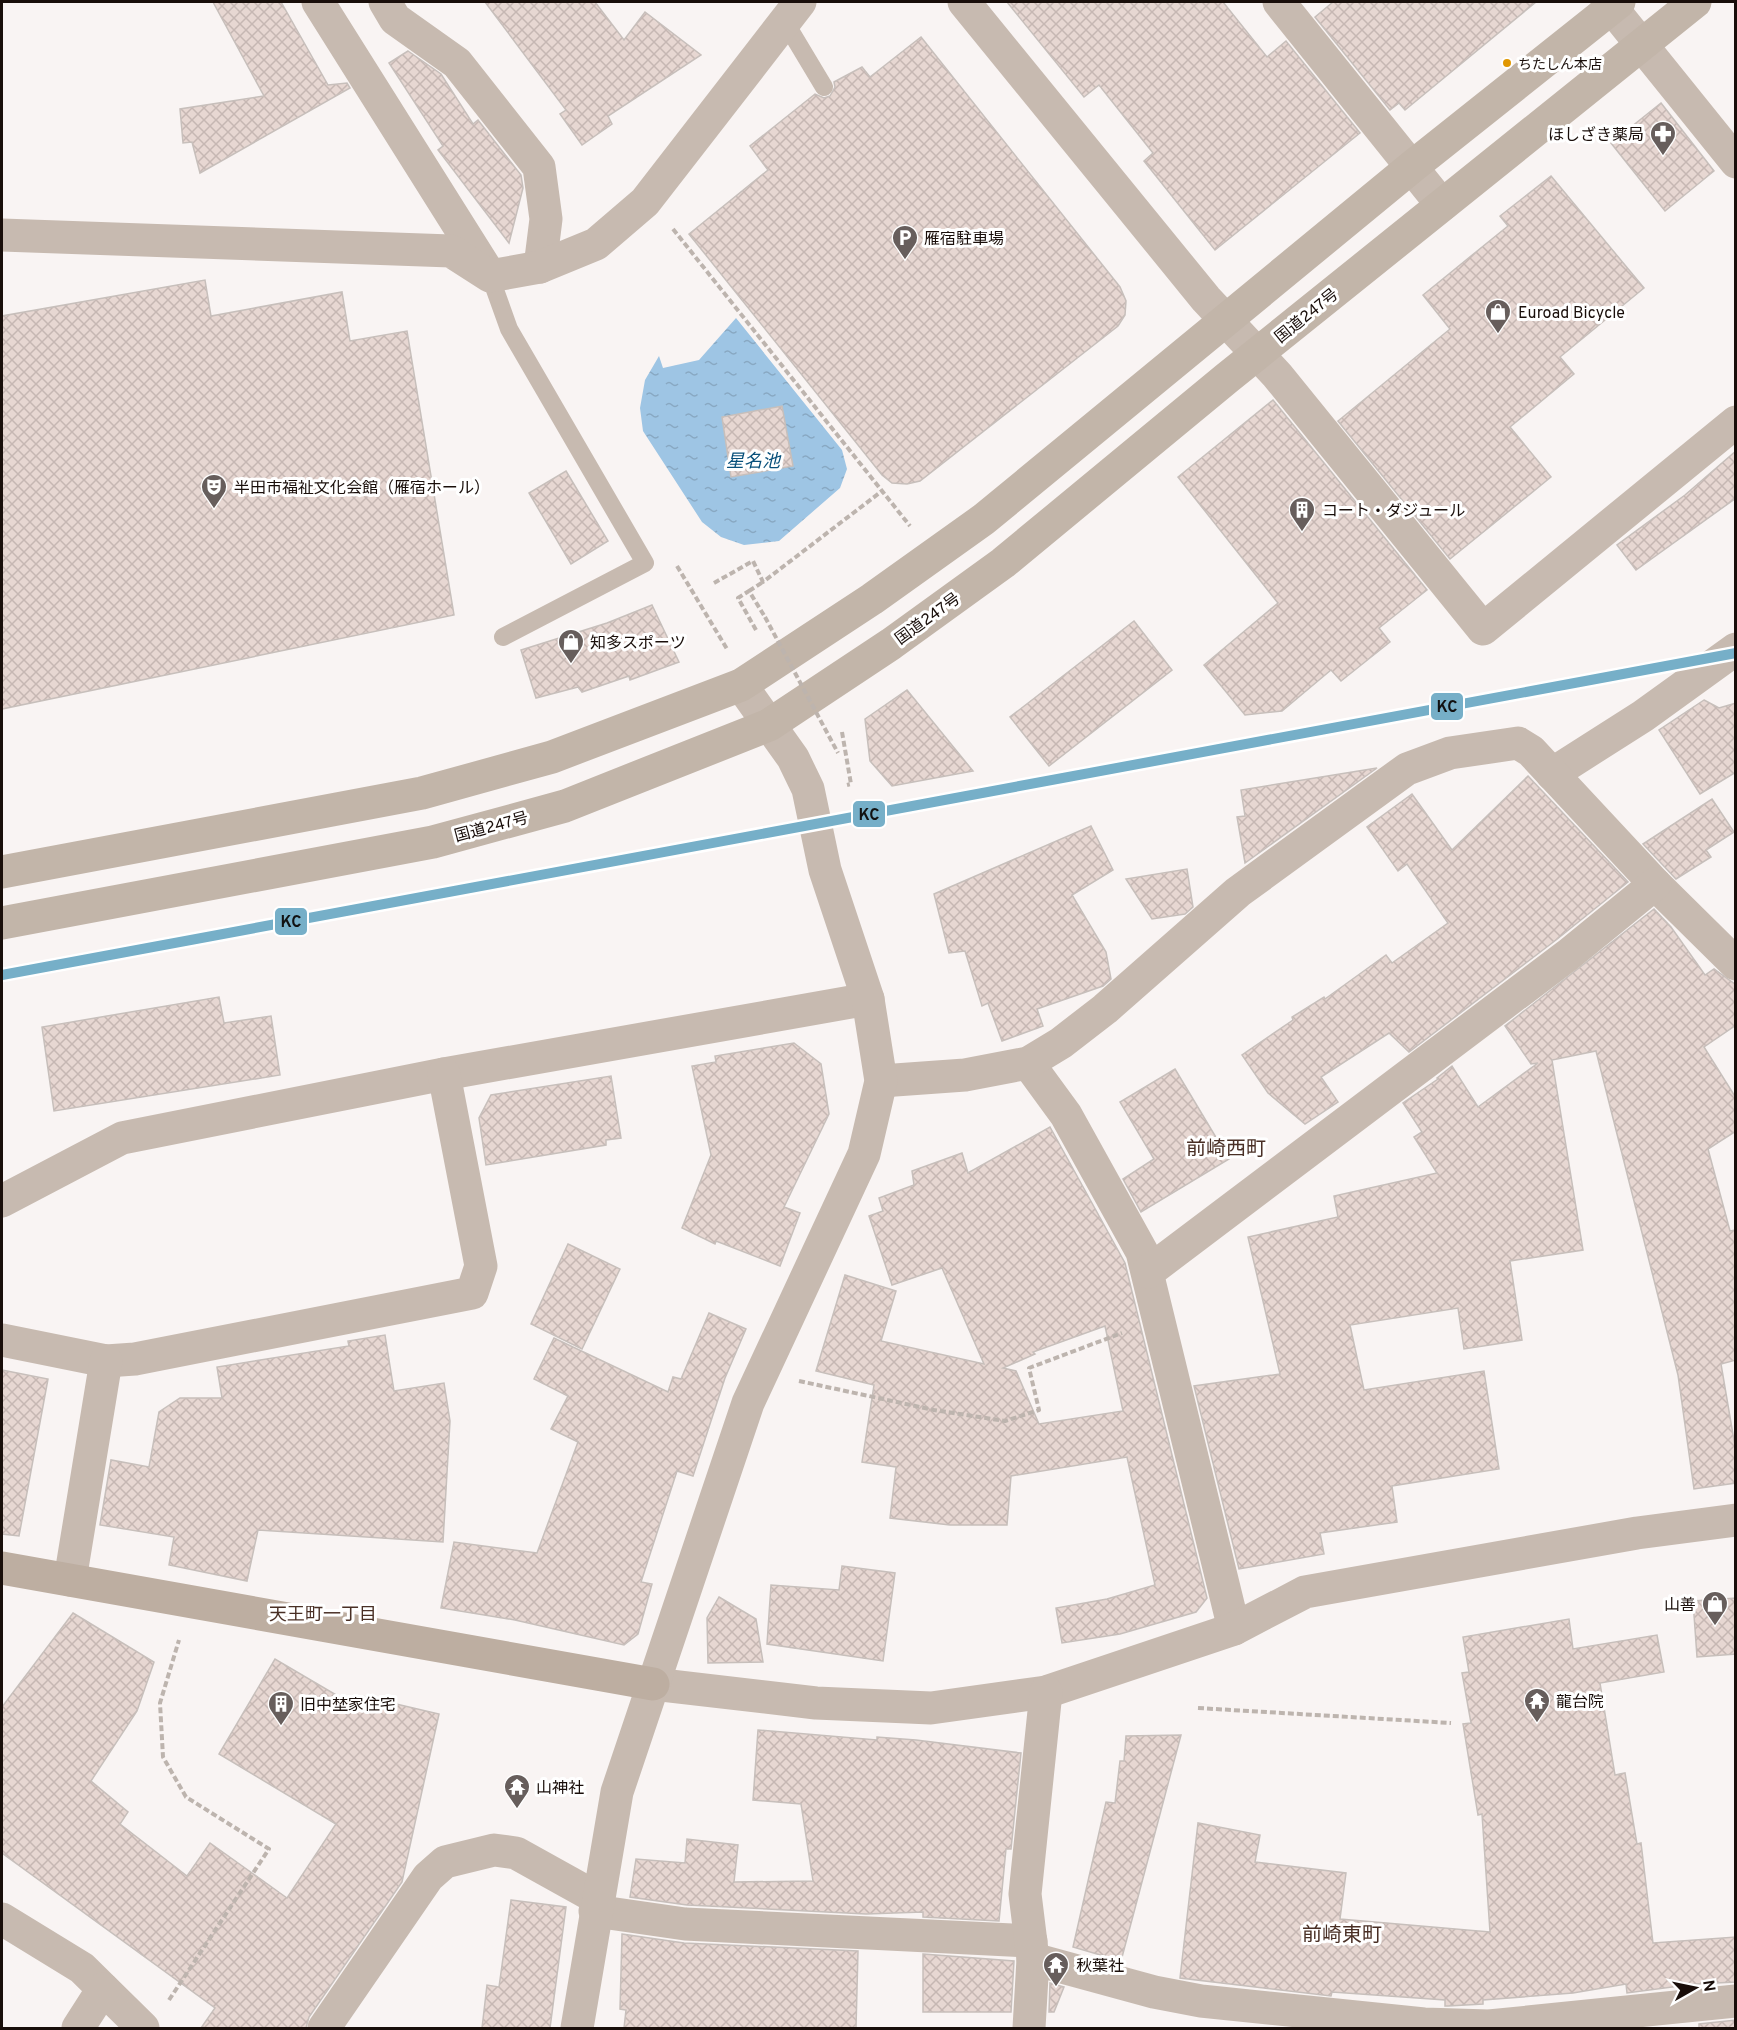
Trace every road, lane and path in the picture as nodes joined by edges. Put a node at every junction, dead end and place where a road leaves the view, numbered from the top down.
1 (318, 2) edge
2 (385, 2) edge
3 (964, 2) edge
4 (1279, 2) edge
5 (1695, 2) edge
6 (1612, 3) edge
7 (792, 12) edge
8 (1641, 45) junction
9 (824, 87) dead end
10 (1736, 162) edge
11 (1413, 166) junction
12 (1442, 205) junction
13 (673, 229) dead end
14 (2, 236) edge
15 (540, 267) junction
16 (490, 276) junction
17 (1226, 321) junction
18 (1258, 354) junction
19 (1736, 422) edge
20 (882, 491) junction
21 (917, 535) dead end
22 (763, 582) junction
23 (714, 583) dead end
24 (749, 591) junction
25 (758, 633) dead end
26 (503, 637) dead end
27 (1736, 650) edge
28 (741, 685) junction
29 (769, 725) junction
30 (842, 732) dead end
31 (840, 764) dead end
32 (1552, 774) junction
33 (843, 786) dead end
34 (2, 872) edge
35 (1655, 884) junction
36 (2, 923) edge
37 (1736, 964) edge
38 (868, 999) junction
39 (1028, 1063) junction
40 (444, 1074) junction
41 (881, 1081) junction
42 (2, 1201) edge
43 (1148, 1272) junction
44 (1159, 1319) junction
45 (2, 1341) edge
46 (106, 1361) junction
47 (761, 1373) junction
48 (1736, 1520) edge
49 (2, 1568) edge
50 (70, 1580) junction
51 (190, 1602) junction
52 (1234, 1629) junction
53 (653, 1684) junction
54 (1046, 1692) junction
55 (1198, 1708) dead end
56 (1450, 1723) dead end
57 (596, 1904) junction
58 (2, 1919) edge
59 (1032, 1950) junction
60 (103, 1989) junction
61 (1736, 2001) edge
62 (153, 2018) edge
63 (1424, 2026) edge
64 (78, 2028) edge
65 (324, 2028) edge
66 (577, 2028) edge
67 (1029, 2028) edge

1 - 16 street
2 - 15 street
3 - 17 street
4 - 11 street
5 - 8 highway, 国道247号
6 - 8 street
6 - 11 highway
7 - 9 lane
7 - 15 street
8 - 10 street
8 - 12 highway, 国道247号
11 - 12 street
11 - 17 highway
12 - 18 highway, 国道247号
13 - 20 path
14 - 16 street
15 - 16 street
16 - 26 lane
17 - 18 street
17 - 28 highway
18 - 19 street
18 - 29 highway, 国道247号
20 - 21 path
20 - 22 path
22 - 23 path
22 - 24 path
24 - 25 path
24 - 31 path, bridge
27 - 32 street
28 - 29 street
28 - 34 highway
29 - 36 highway, 国道247号
29 - 38 street
30 - 33 path
32 - 35 street
32 - 39 street
35 - 37 street
35 - 43 street
38 - 40 street
38 - 41 street
39 - 41 street
39 - 43 street
40 - 42 street
40 - 46 street
41 - 47 street
43 - 44 street
44 - 47 path
44 - 52 street
45 - 46 street
46 - 50 street
47 - 53 street
48 - 52 street
49 - 50 street
50 - 51 street
51 - 53 street
51 - 62 path
52 - 54 street
53 - 54 street
53 - 57 street
54 - 59 street
55 - 56 path
57 - 59 street
57 - 65 street
57 - 66 street
58 - 60 street
59 - 63 street
59 - 67 street
60 - 62 street
60 - 64 street
61 - 63 street

